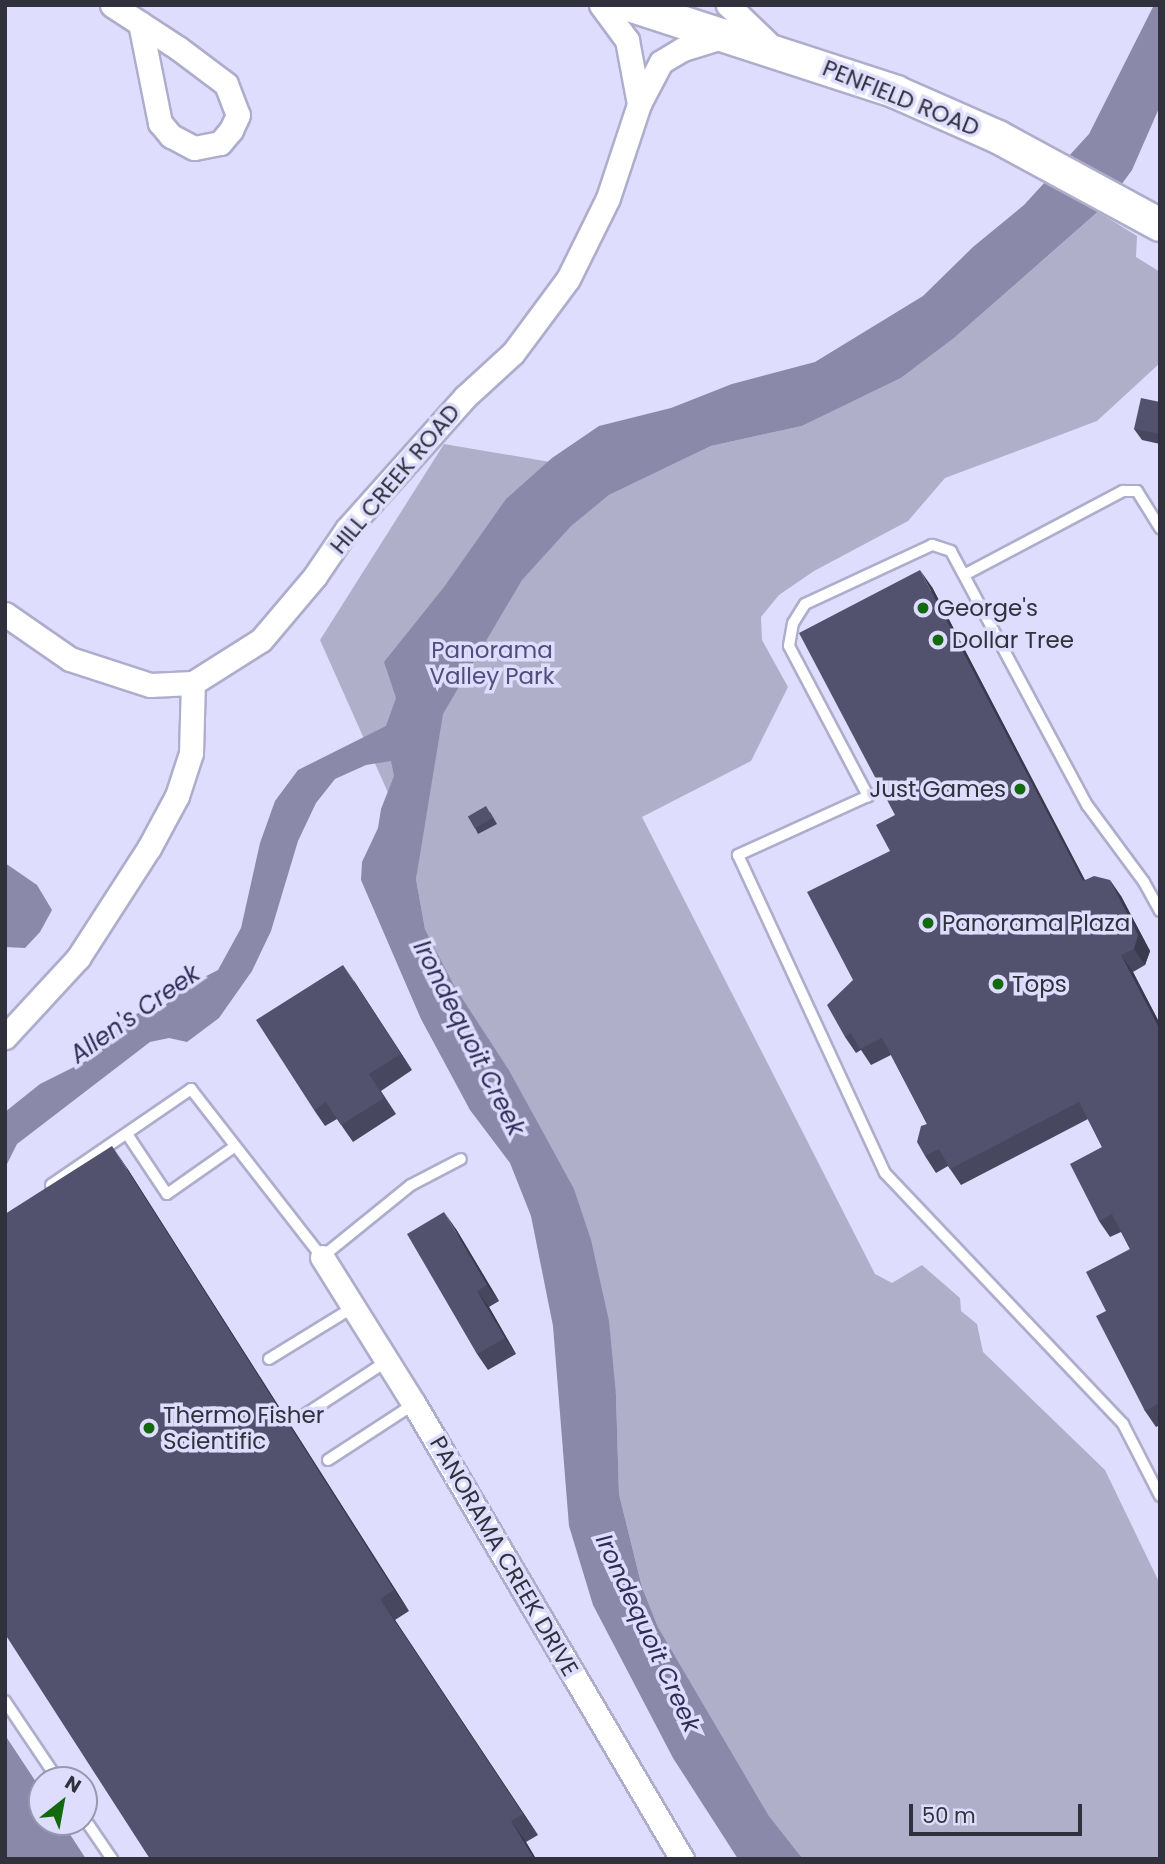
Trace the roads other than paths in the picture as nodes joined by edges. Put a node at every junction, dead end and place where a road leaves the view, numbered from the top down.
1 (112, 5) edge
2 (601, 5) edge
3 (629, 5) edge
4 (728, 20) edge
5 (140, 23) junction
6 (639, 104) junction
7 (1150, 219) edge
8 (1160, 528) edge
9 (966, 575) junction
10 (5, 614) edge
11 (192, 683) junction
12 (1160, 911) edge
13 (5, 1037) edge
14 (128, 1135) junction
15 (234, 1147) junction
16 (461, 1159) dead end
17 (39, 1193) edge
18 (322, 1257) junction
19 (352, 1308) junction
20 (269, 1359) dead end
21 (387, 1361) junction
22 (414, 1404) junction
23 (303, 1416) dead end
24 (328, 1460) dead end
25 (1160, 1496) edge
26 (5, 1701) edge
27 (49, 1766) edge
28 (96, 1836) edge
29 (112, 1859) edge
30 (682, 1859) edge

1 - 5 street
2 - 6 street, HILL CREEK ROAD
3 - 4 main road, PENFIELD ROAD
4 - 6 street, HILL CREEK ROAD
4 - 7 main road, PENFIELD ROAD
5 - 5 street
6 - 11 street, HILL CREEK ROAD
8 - 9 lane
9 - 12 lane
9 - 25 lane
10 - 11 street, HILL CREEK ROAD
11 - 13 street
14 - 15 lane
14 - 15 lane
14 - 17 lane
15 - 18 lane
16 - 18 lane
18 - 19 street, PANORAMA CREEK DRIVE
19 - 20 lane
19 - 21 street, PANORAMA CREEK DRIVE
21 - 22 street, PANORAMA CREEK DRIVE
21 - 23 lane
22 - 24 lane
22 - 30 street, PANORAMA CREEK DRIVE
26 - 27 lane
28 - 29 lane

